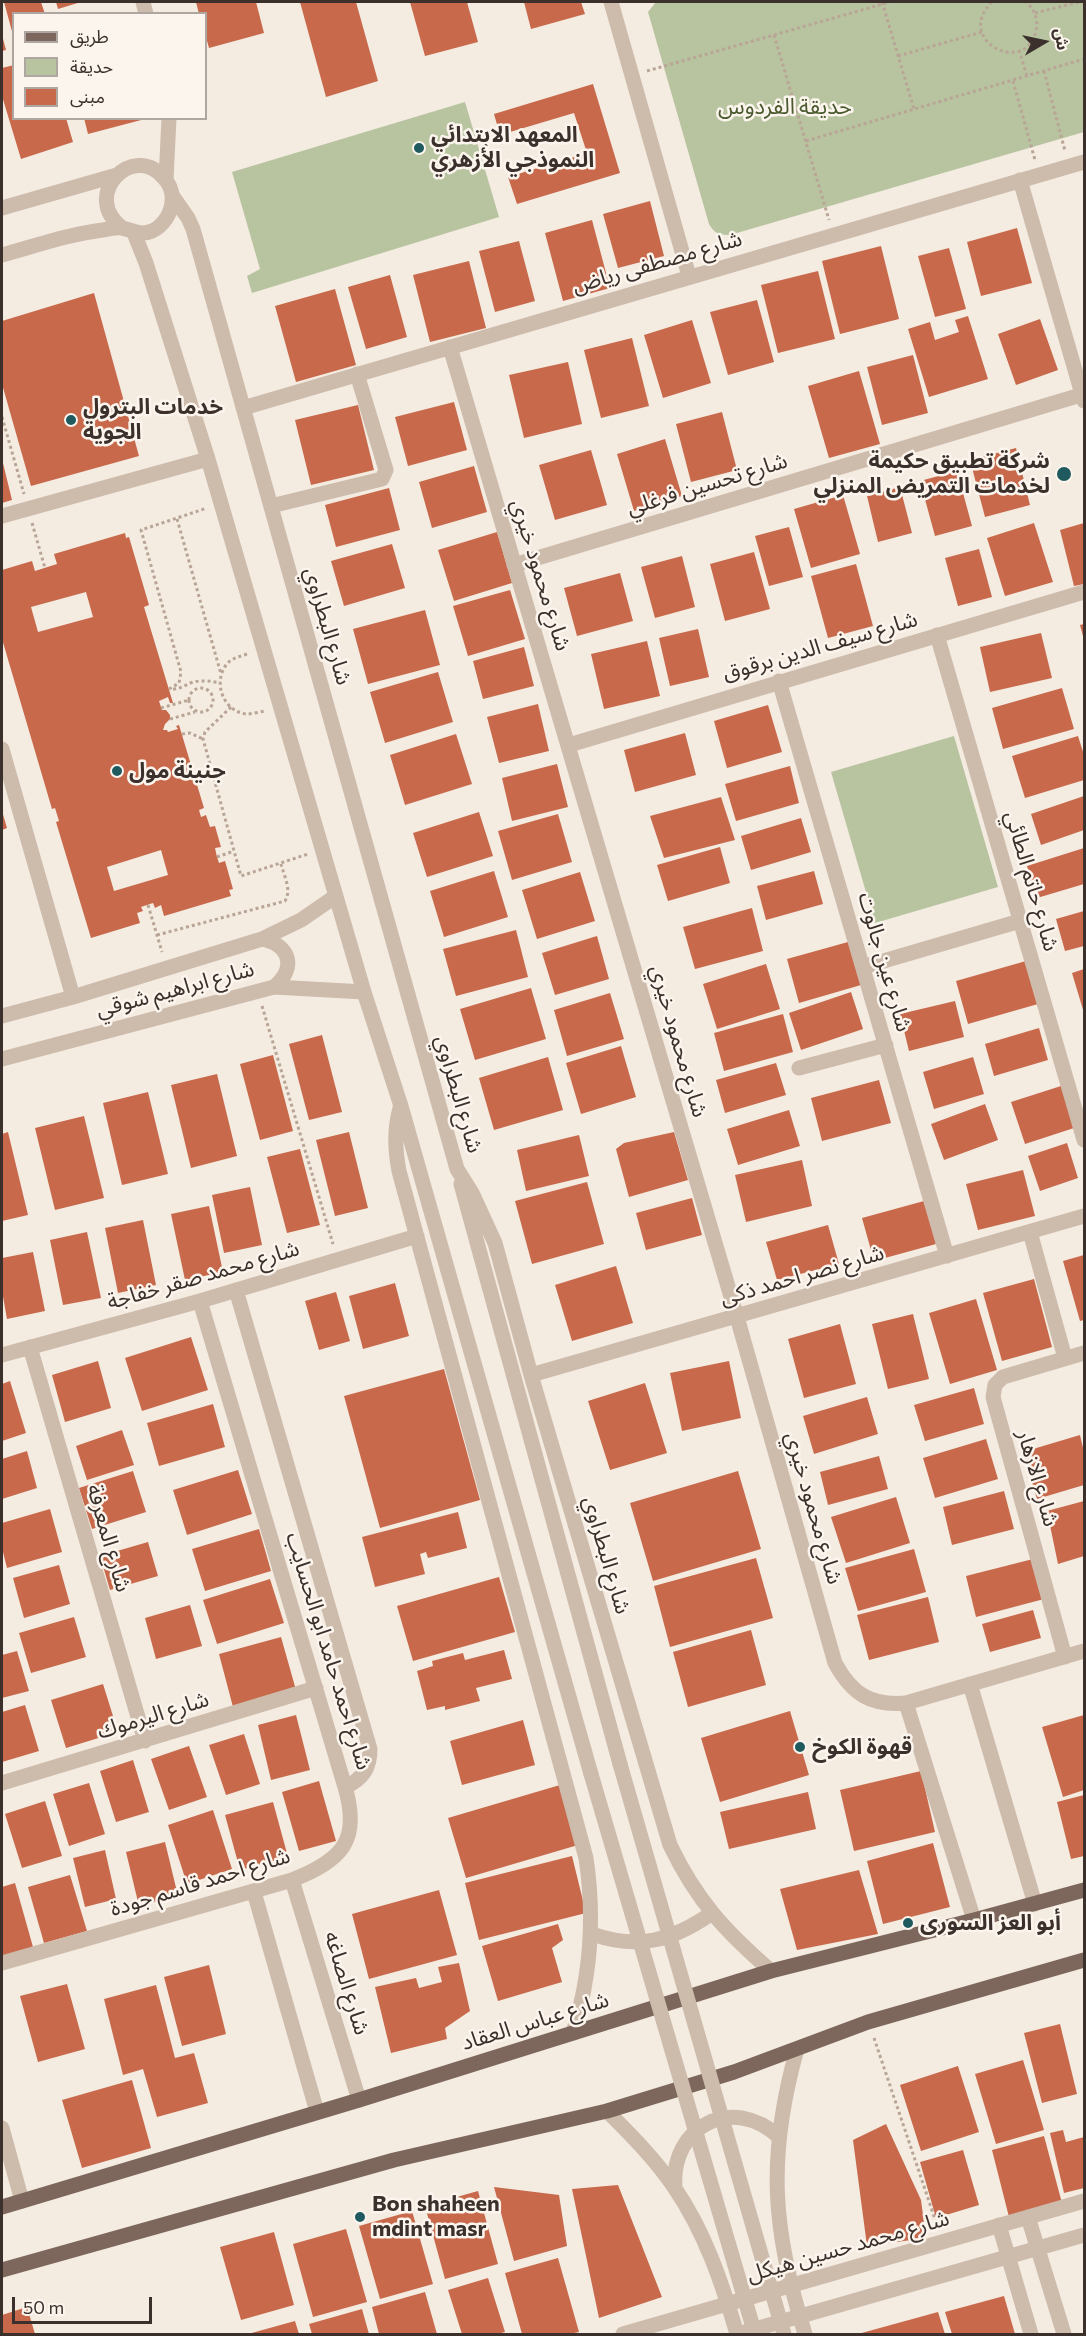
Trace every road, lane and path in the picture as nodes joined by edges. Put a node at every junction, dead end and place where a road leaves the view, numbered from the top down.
1 (611, 2) edge
2 (890, 2) edge
3 (992, 2) edge
4 (1026, 2) edge
5 (1079, 2) edge
6 (883, 3) edge
7 (1035, 13) junction
8 (982, 32) junction
9 (774, 35) junction
10 (1019, 51) junction
11 (898, 56) junction
12 (1084, 59) edge
13 (1044, 71) junction
14 (632, 75) junction
15 (1027, 76) junction
16 (1013, 81) junction
17 (914, 109) junction
18 (169, 120) edge
19 (806, 141) junction
20 (1084, 162) edge
21 (1069, 166) junction
22 (117, 175) junction
23 (1039, 175) junction
24 (166, 180) junction
25 (1020, 180) junction
26 (172, 195) junction
27 (2, 208) edge
28 (128, 230) junction
29 (833, 234) junction
30 (2, 255) edge
31 (689, 276) junction
32 (450, 347) junction
33 (357, 374) junction
34 (1084, 397) edge
35 (243, 408) junction
36 (208, 459) junction
37 (221, 502) junction
38 (271, 506) junction
39 (2, 516) edge
40 (177, 519) junction
41 (514, 565) junction
42 (1084, 592) edge
43 (937, 635) junction
44 (263, 649) junction
45 (221, 674) junction
46 (779, 681) junction
47 (220, 683) junction
48 (221, 692) junction
49 (212, 695) junction
50 (189, 700) junction
51 (231, 707) junction
52 (280, 707) junction
53 (161, 708) dead end
54 (196, 711) junction
55 (171, 719) dead end
56 (182, 734) dead end
57 (203, 739) junction
58 (569, 745) junction
59 (2, 749) edge
60 (322, 849) junction
61 (234, 851) junction
62 (217, 857) dead end
63 (281, 864) junction
64 (336, 896) junction
65 (148, 905) dead end
66 (1020, 921) junction
67 (157, 935) junction
68 (262, 939) junction
69 (863, 967) junction
70 (167, 968) junction
71 (274, 987) junction
72 (257, 990) junction
73 (364, 992) junction
74 (73, 997) junction
75 (2, 1016) edge
76 (886, 1045) junction
77 (2, 1059) edge
78 (799, 1068) dead end
79 (401, 1106) junction
80 (1084, 1140) edge
81 (457, 1169) junction
82 (1084, 1216) edge
83 (1030, 1232) junction
84 (417, 1236) junction
85 (947, 1256) junction
86 (338, 1260) junction
87 (236, 1290) junction
88 (200, 1301) junction
89 (737, 1317) junction
90 (30, 1347) junction
91 (1084, 1353) edge
92 (2, 1355) edge
93 (1065, 1358) junction
94 (531, 1375) junction
95 (1084, 1651) edge
96 (1065, 1657) junction
97 (970, 1684) junction
98 (316, 1688) junction
99 (906, 1703) junction
100 (145, 1741) junction
101 (2, 1783) edge
102 (345, 1786) junction
103 (292, 1880) junction
104 (1084, 1890) edge
105 (254, 1892) junction
106 (1035, 1904) junction
107 (712, 1913) junction
108 (974, 1920) junction
109 (592, 1934) junction
110 (1084, 1960) edge
111 (2, 1964) edge
112 (771, 1971) junction
113 (868, 2022) junction
114 (573, 2033) junction
115 (797, 2049) junction
116 (359, 2100) junction
117 (607, 2111) junction
118 (317, 2112) junction
119 (2, 2128) edge
120 (779, 2137) junction
121 (675, 2188) junction
122 (22, 2201) junction
123 (1084, 2201) edge
124 (2, 2207) edge
125 (1028, 2217) junction
126 (999, 2225) junction
127 (1084, 2235) edge
128 (943, 2242) junction
129 (1037, 2248) junction
130 (1008, 2257) junction
131 (2, 2270) edge
132 (790, 2286) junction
133 (728, 2305) junction
134 (800, 2317) junction
135 (623, 2334) edge
136 (738, 2334) edge
137 (755, 2334) edge
138 (784, 2334) edge
139 (805, 2334) edge
140 (1031, 2334) edge
141 (1064, 2334) edge

1 - 14 street
2 - 6 path
3 - 8 path
4 - 7 path
5 - 7 path
6 - 9 path
6 - 11 path
7 - 10 path
8 - 10 path
8 - 11 path
9 - 14 path
9 - 19 path
10 - 15 path
11 - 17 path
12 - 13 path
13 - 15 path
13 - 21 path
14 - 31 street
15 - 16 path
16 - 17 path
16 - 23 path
17 - 19 path
18 - 24 street
19 - 29 path
20 - 21 street, شارع مصطفى رياض
21 - 23 street, شارع مصطفى رياض
22 - 24 street
22 - 27 street
22 - 28 street
23 - 25 street, شارع مصطفى رياض
24 - 26 street
25 - 29 street, شارع مصطفى رياض
25 - 34 street
26 - 28 street
26 - 35 street, شارع البطراوي
28 - 30 street
28 - 36 street
29 - 31 street, شارع مصطفى رياض
31 - 32 street, شارع مصطفى رياض
32 - 33 street, شارع مصطفى رياض
32 - 41 street, شارع محمود خيري
33 - 35 street, شارع مصطفى رياض
33 - 38 street
34 - 41 street, شارع تحسين فرغلي
35 - 38 street, شارع البطراوي
36 - 37 street
36 - 39 street
37 - 40 path
37 - 44 street
38 - 81 street, شارع البطراوي
40 - 45 path
40 - 47 path
41 - 58 street, شارع محمود خيري
42 - 43 street, شارع سيف الدين برقوق
43 - 46 street, شارع سيف الدين برقوق
43 - 66 street, شارع حاتم الطائي
44 - 45 path
44 - 52 street
45 - 47 path
46 - 58 street, شارع سيف الدين برقوق
46 - 69 street, شارع عين جالوت
47 - 48 path
48 - 49 path
48 - 51 path
49 - 50 path
49 - 54 path
50 - 53 path
50 - 54 path
51 - 52 path
51 - 57 path
52 - 60 street
54 - 55 path
56 - 57 path
57 - 61 path
58 - 89 street, شارع محمود خيري
59 - 74 street
60 - 63 path
60 - 64 street
61 - 62 path
61 - 63 path
63 - 67 path
64 - 68 street, شارع ابراهيم شوقي
64 - 73 street
65 - 67 path
66 - 69 street
66 - 80 street, شارع حاتم الطائي
67 - 70 path
68 - 70 street, شارع ابراهيم شوقي
68 - 71 street
69 - 76 street, شارع عين جالوت
70 - 74 street, شارع ابراهيم شوقي
71 - 72 street, شارع ابراهيم شوقي
71 - 73 street, شارع ابراهيم شوقي
72 - 77 street, شارع ابراهيم شوقي
72 - 86 path
73 - 79 street
74 - 75 street, شارع ابراهيم شوقي
76 - 78 street
76 - 85 street, شارع عين جالوت
79 - 84 street
79 - 137 street, bridge
81 - 94 street, شارع البطراوي
81 - 138 street, bridge
82 - 83 street, شارع نصر احمد ذكى
83 - 85 street, شارع نصر احمد ذكى
83 - 93 street
84 - 86 street, شارع محمد صقر خفاجة
84 - 109 street
85 - 89 street, شارع نصر احمد ذكى
86 - 87 street, شارع محمد صقر خفاجة
87 - 88 street, شارع محمد صقر خفاجة
87 - 102 street, شارع احمد حامد ابو الحسايب
88 - 90 street, شارع محمد صقر خفاجة
88 - 98 street, شارع احمد حامد ابو الحسايب
89 - 94 street, شارع نصر احمد ذكى
89 - 99 street, شارع محمود خيري
90 - 92 street, شارع محمد صقر خفاجة
90 - 100 street, شارع المعرفة
91 - 93 street, شارع الازهار
93 - 96 street, شارع الازهار
94 - 107 street, شارع البطراوي
95 - 96 street, شارع محمود خيري
96 - 97 street, شارع محمود خيري
97 - 99 street, شارع محمود خيري
97 - 106 street
98 - 100 street, شارع اليرموك
98 - 102 street, شارع احمد حامد ابو الحسايب
99 - 108 street
100 - 101 street, شارع اليرموك
102 - 103 street, شارع احمد قاسم جودة
103 - 105 street, شارع احمد قاسم جودة
103 - 116 street, شارع الصاغه
104 - 106 main road, شارع عباس العقاد
105 - 111 street, شارع احمد قاسم جودة
105 - 118 street
106 - 108 main road, شارع عباس العقاد
107 - 109 street
107 - 112 street, شارع البطراوي
108 - 112 main road, شارع عباس العقاد
109 - 114 street
110 - 113 main road
112 - 114 main road, شارع عباس العقاد
113 - 115 main road
113 - 128 path
114 - 116 main road, شارع عباس العقاد
115 - 117 main road
115 - 120 street
116 - 118 main road, شارع عباس العقاد
117 - 121 street
117 - 131 main road
118 - 122 main road, شارع عباس العقاد
119 - 122 street
120 - 121 street
120 - 132 street
121 - 133 street
122 - 124 main road, شارع عباس العقاد
123 - 125 street, شارع محمد حسين هيكل
125 - 126 street, شارع محمد حسين هيكل
125 - 129 street
126 - 128 street, شارع محمد حسين هيكل
126 - 130 street
127 - 129 street
128 - 132 street, شارع محمد حسين هيكل
129 - 130 street
129 - 141 street
130 - 134 street
130 - 140 street
132 - 133 street, شارع محمد حسين هيكل
132 - 134 street
133 - 135 street, شارع محمد حسين هيكل
133 - 136 street
134 - 136 street
134 - 139 street

